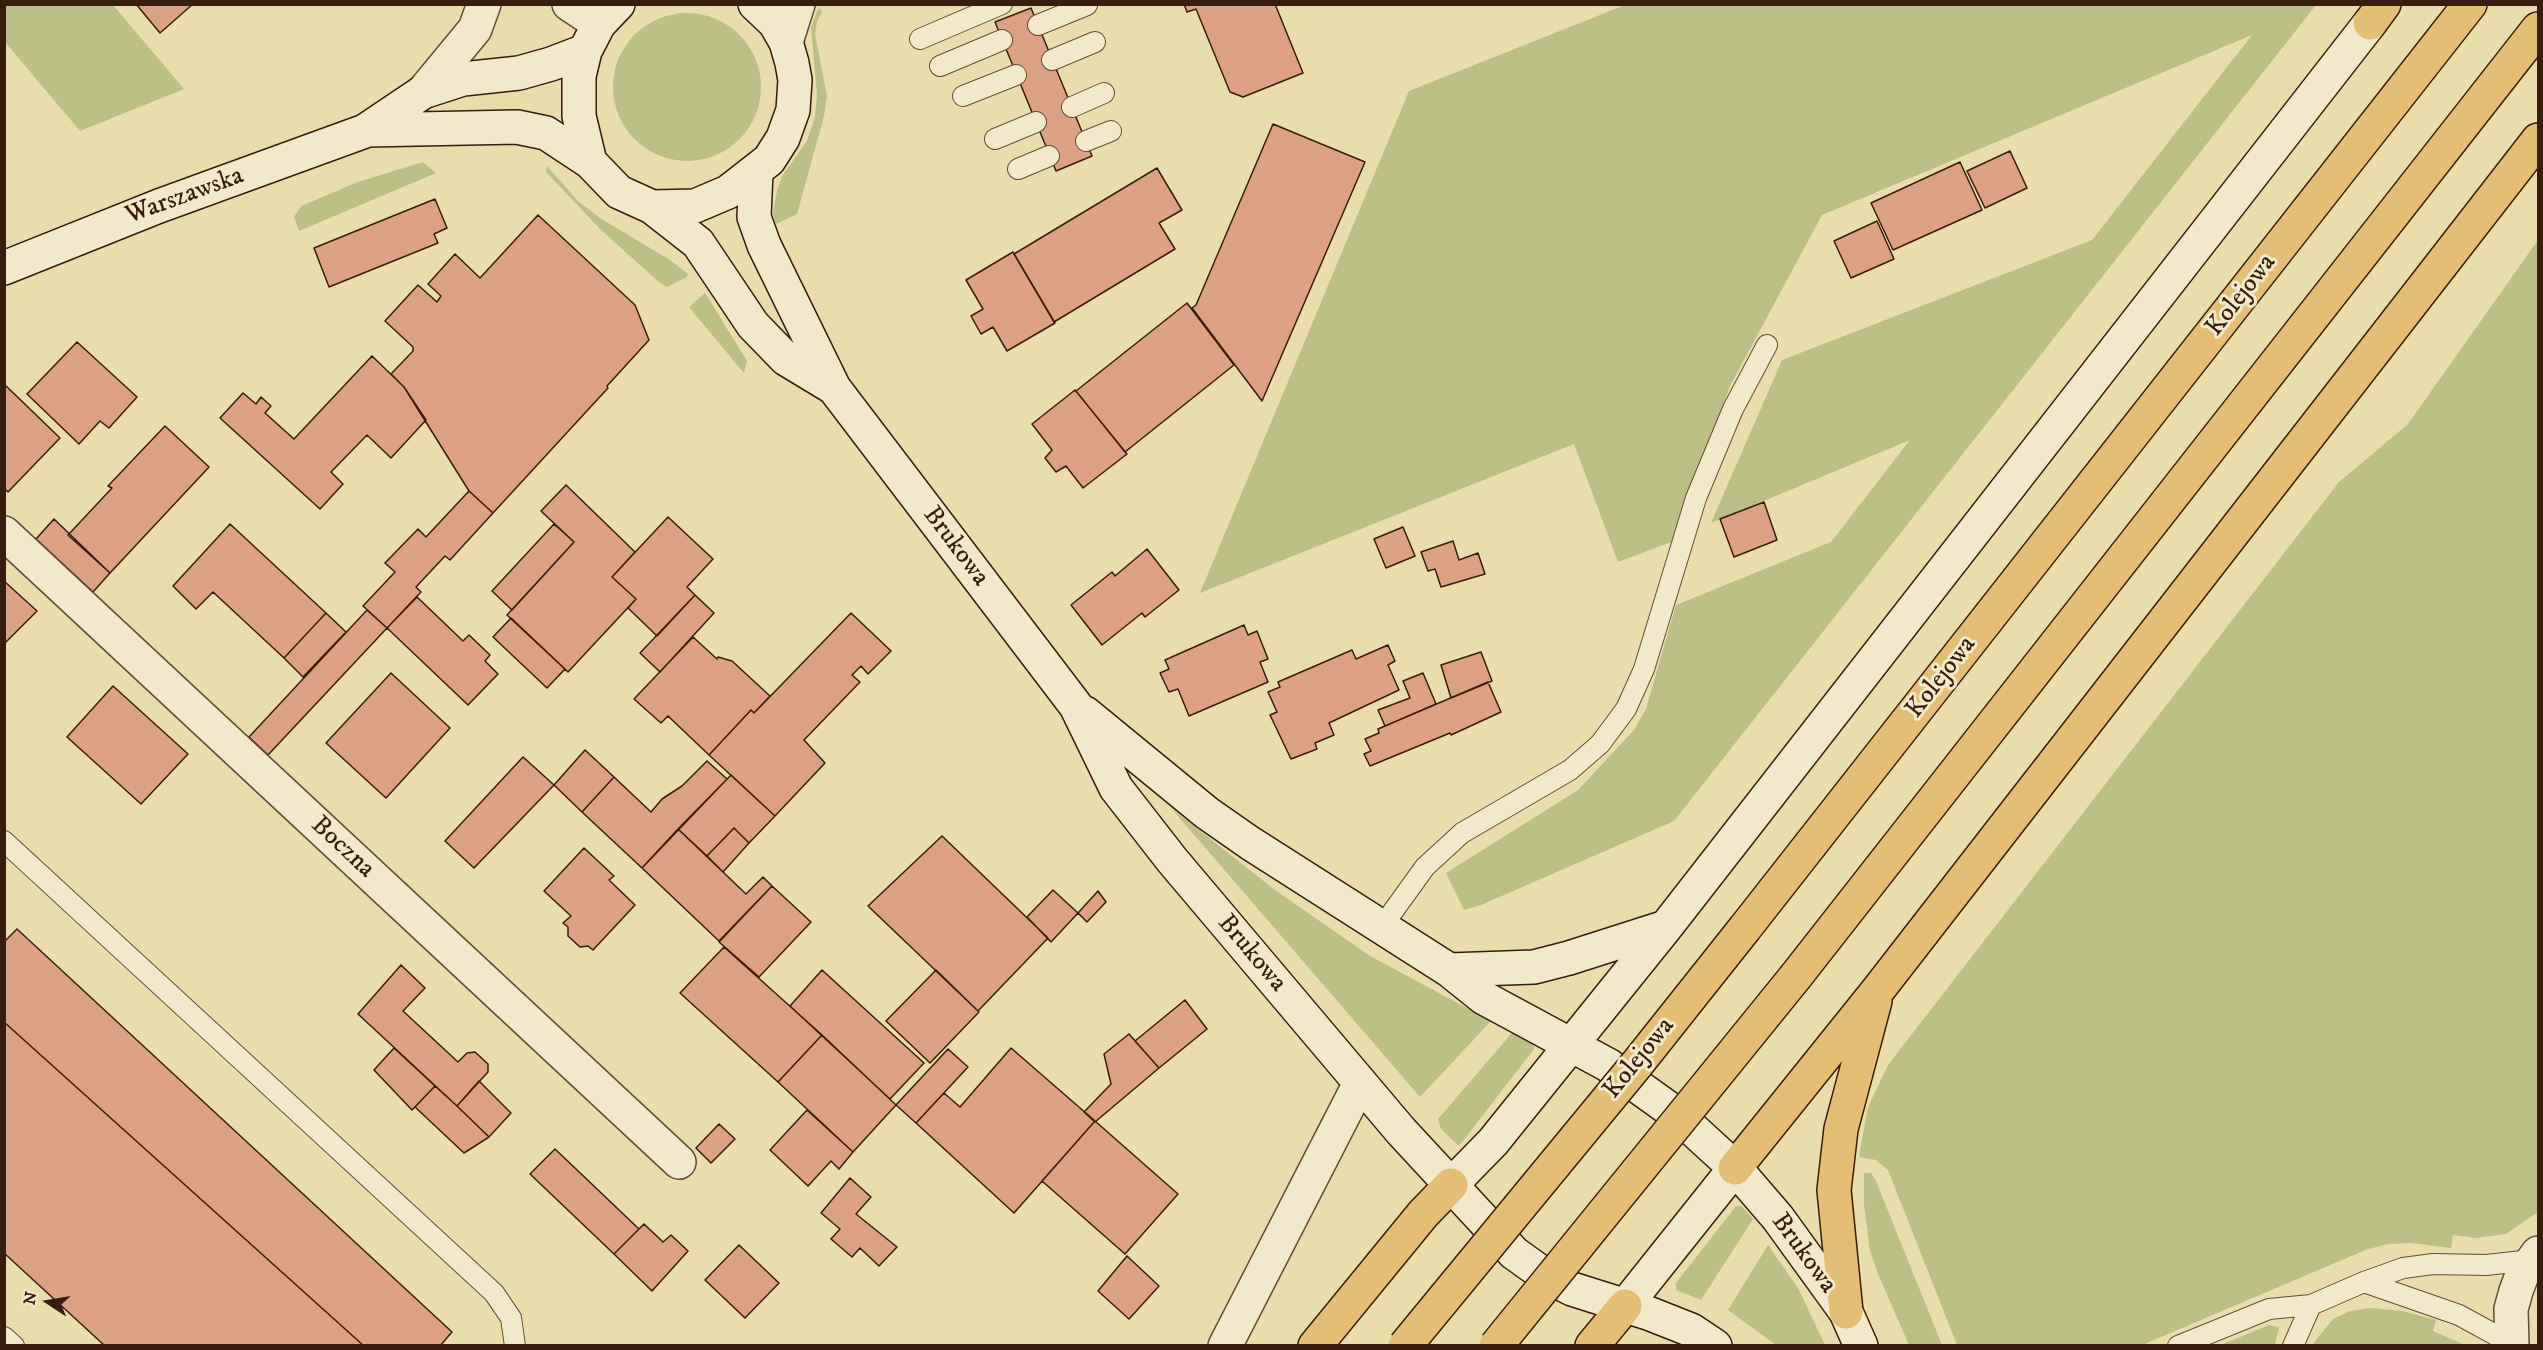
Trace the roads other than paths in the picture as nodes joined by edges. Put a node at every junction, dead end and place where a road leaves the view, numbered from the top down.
1 (484, 4) edge
2 (569, 4) edge
3 (755, 4) edge
4 (798, 4) edge
5 (1002, 4) edge
6 (2470, 4) edge
7 (1088, 5) edge
8 (2377, 14) edge
9 (1038, 25) dead end
10 (601, 26) edge
11 (2538, 30) edge
12 (920, 39) dead end
13 (1002, 40) dead end
14 (786, 42) junction
15 (1095, 42) dead end
16 (1052, 60) dead end
17 (940, 66) dead end
18 (1016, 75) dead end
19 (423, 92) junction
20 (1104, 93) dead end
21 (963, 96) dead end
22 (1072, 107) dead end
23 (1036, 122) dead end
24 (367, 130) junction
25 (1111, 131) dead end
26 (995, 138) dead end
27 (2538, 140) edge
28 (1086, 141) dead end
29 (1049, 156) dead end
30 (590, 162) junction
31 (1018, 169) dead end
32 (756, 172) junction
33 (652, 207) junction
34 (4, 268) edge
35 (1767, 345) dead end
36 (834, 388) junction
37 (4, 533) edge
38 (1076, 706) junction
39 (4, 841) edge
40 (1666, 927) junction
41 (1381, 928) junction
42 (1449, 970) junction
43 (1878, 990) junction
44 (1572, 1046) junction
45 (1360, 1083) junction
46 (679, 1162) dead end
47 (1735, 1168) junction
48 (1451, 1185) junction
49 (2535, 1256) edge
50 (2364, 1282) junction
51 (2311, 1305) junction
52 (1625, 1306) junction
53 (1846, 1312) junction
54 (4, 1337) edge
55 (2512, 1345) edge
56 (14, 1346) edge
57 (515, 1346) edge
58 (1225, 1346) edge
59 (1316, 1346) edge
60 (1405, 1346) edge
61 (1496, 1346) edge
62 (1592, 1346) edge
63 (1715, 1346) edge
64 (1861, 1346) edge
65 (2178, 1346) edge
66 (2293, 1346) edge

1 - 19 street, Warszawska
2 - 10 street
3 - 14 street
4 - 14 street
5 - 12 lane
6 - 60 highway, Kolejowa, bridge
7 - 9 lane
8 - 40 street
10 - 19 street, Warszawska
10 - 30 street
11 - 61 highway, bridge
13 - 17 lane
14 - 32 street
15 - 16 lane
18 - 21 lane
19 - 24 street, Warszawska
20 - 22 lane
23 - 26 lane
24 - 30 street, Warszawska
24 - 34 street, Warszawska
25 - 28 lane
27 - 43 highway
29 - 31 lane
30 - 33 street, Warszawska
32 - 33 street
32 - 36 street, Brukowa
33 - 36 street, Brukowa
35 - 41 lane
36 - 38 street, Brukowa
37 - 46 street, Boczna
38 - 41 street, Brukowa
38 - 45 street, Brukowa
39 - 57 lane
40 - 42 street
40 - 44 street
41 - 42 street, Brukowa
42 - 44 street, Brukowa
43 - 47 highway
43 - 53 highway
44 - 47 street, Brukowa
44 - 48 street
45 - 48 street, Brukowa
45 - 58 street
47 - 52 street
47 - 53 street, Brukowa
48 - 52 street, Brukowa
48 - 59 highway
49 - 50 lane
49 - 55 street
50 - 51 lane
50 - 55 lane
51 - 65 lane
51 - 66 lane
52 - 62 highway
52 - 63 street
53 - 64 street, Brukowa
54 - 56 lane

